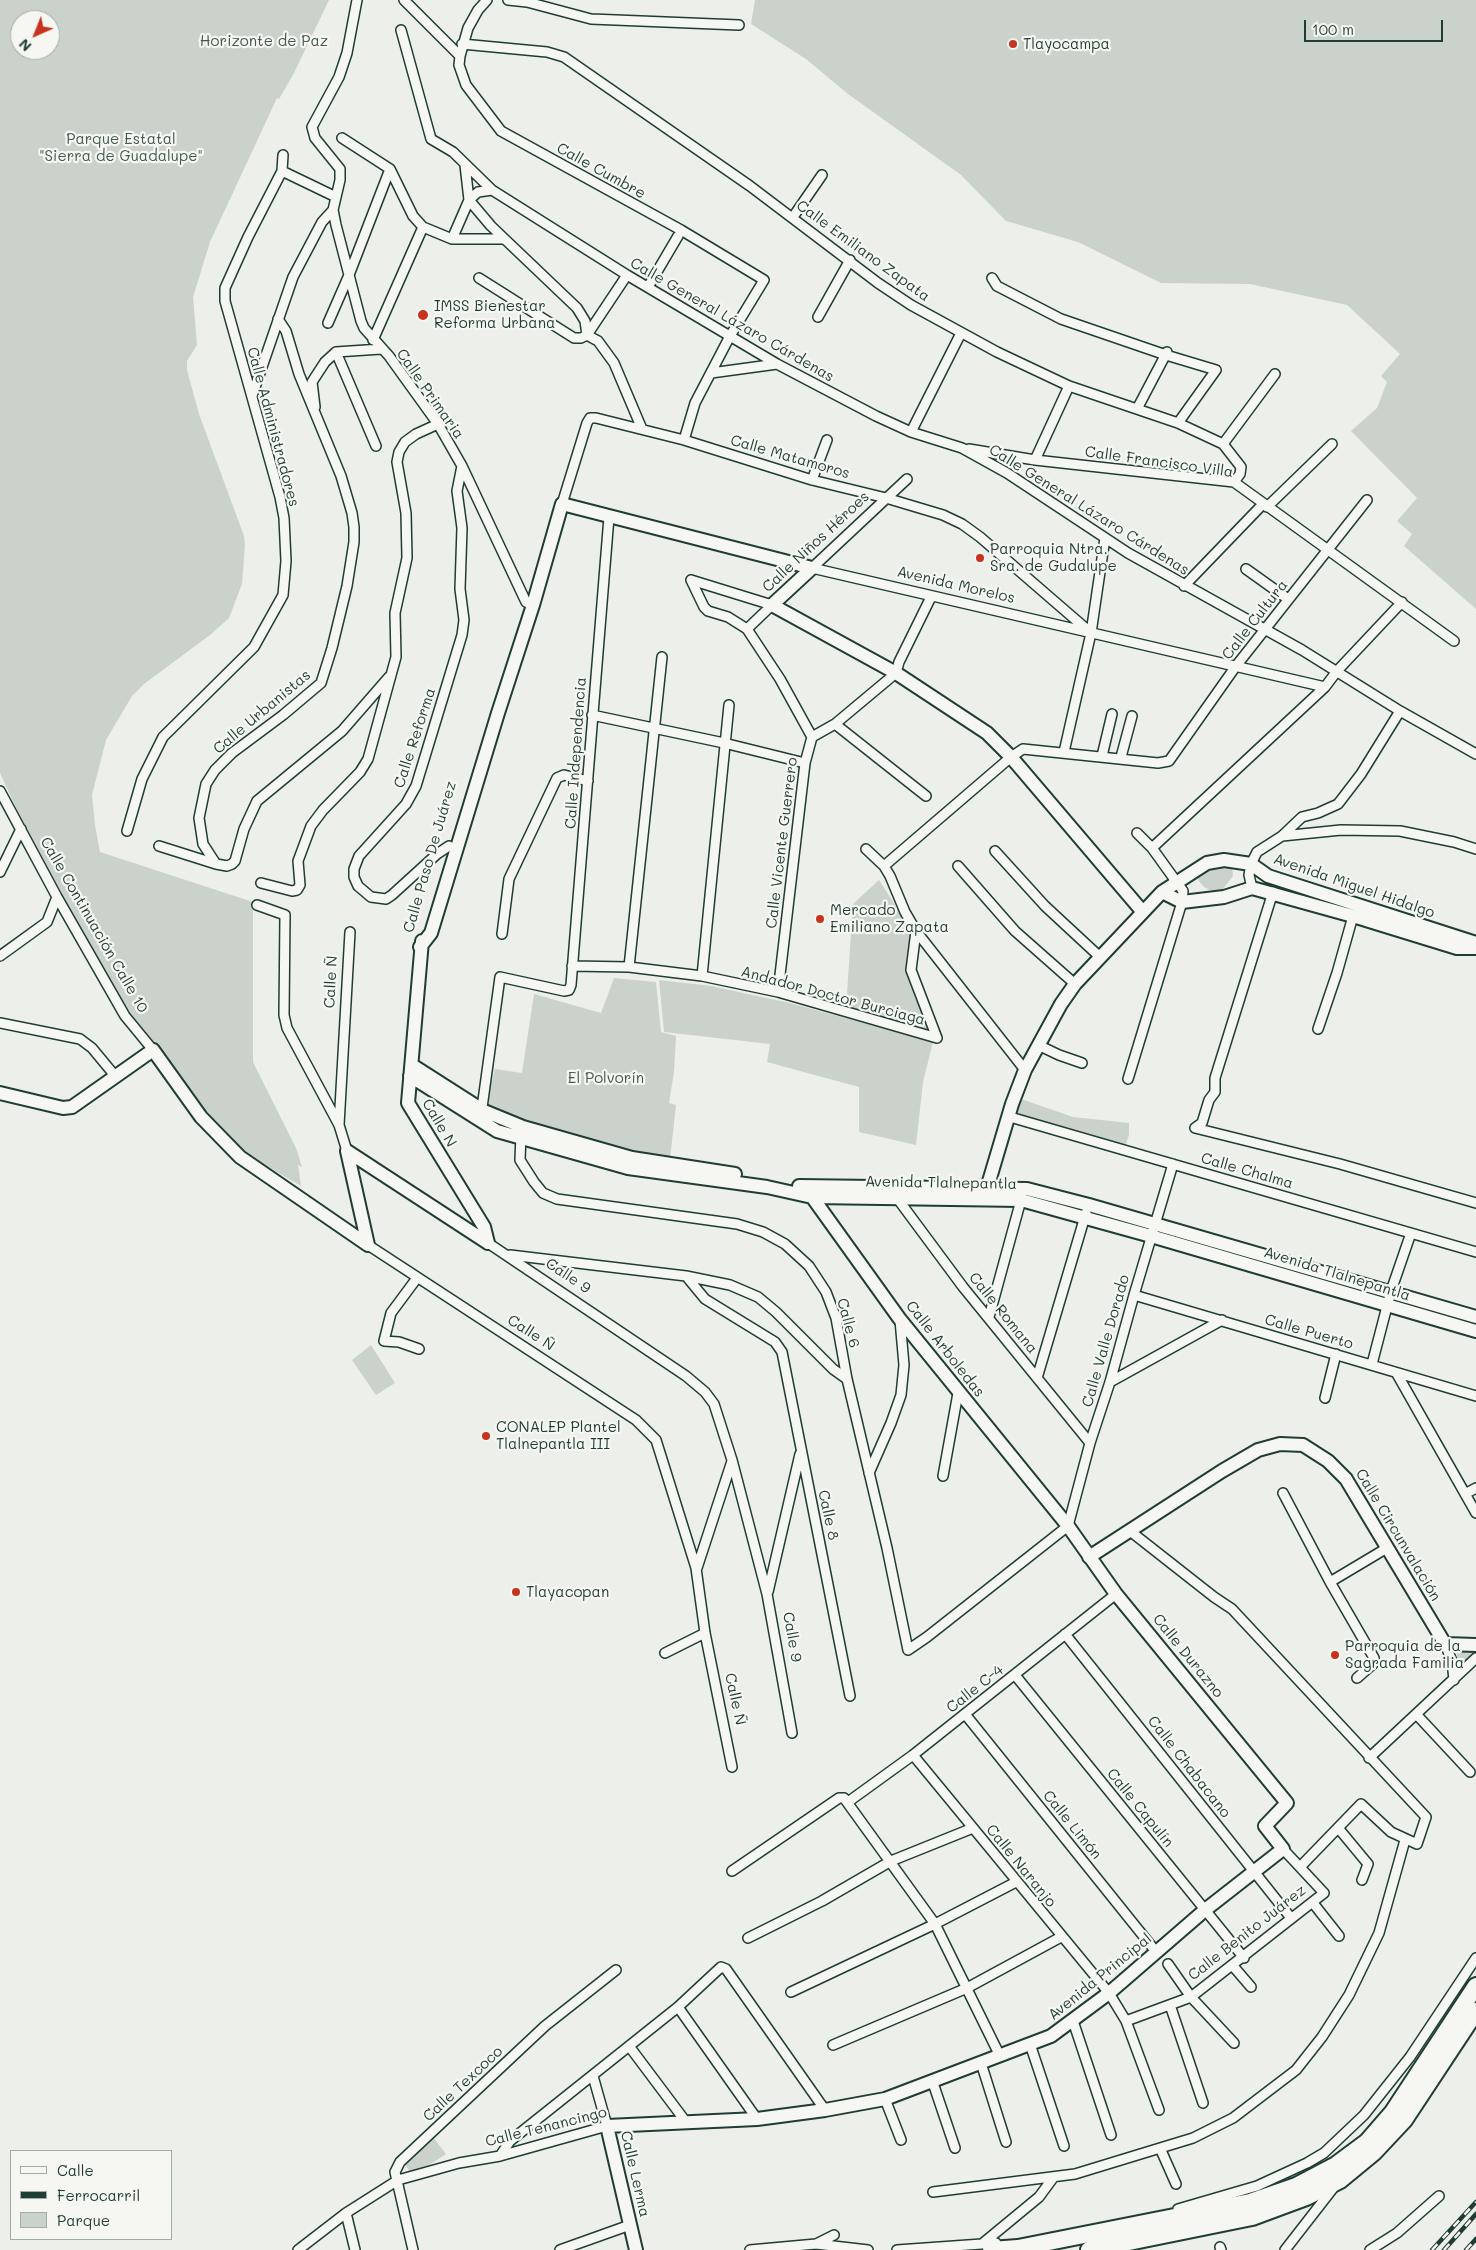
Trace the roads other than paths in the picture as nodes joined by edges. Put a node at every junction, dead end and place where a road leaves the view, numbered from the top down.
1 (357, 0) edge
2 (404, 0) edge
3 (487, 0) edge
4 (508, 0) edge
5 (740, 25) dead end
6 (401, 30) dead end
7 (462, 44) junction
8 (460, 56) junction
9 (342, 138) dead end
10 (283, 155) dead end
11 (465, 165) junction
12 (390, 169) junction
13 (282, 171) junction
14 (822, 174) dead end
15 (492, 190) junction
16 (336, 197) junction
17 (468, 200) junction
18 (334, 210) junction
19 (793, 217) junction
20 (423, 226) junction
21 (678, 236) dead end
22 (452, 238) junction
23 (504, 239) junction
24 (850, 260) junction
25 (349, 275) junction
26 (627, 275) junction
27 (479, 278) dead end
28 (992, 278) dead end
29 (648, 287) junction
30 (818, 318) dead end
31 (278, 319) junction
32 (328, 323) dead end
33 (961, 333) junction
34 (587, 335) junction
35 (730, 336) junction
36 (374, 340) junction
37 (381, 349) junction
38 (336, 352) junction
39 (1167, 353) junction
40 (777, 364) junction
41 (711, 373) junction
42 (1275, 374) dead end
43 (1069, 386) junction
44 (252, 396) junction
45 (1137, 410) junction
46 (314, 415) junction
47 (1178, 423) junction
48 (438, 424) junction
49 (642, 429) junction
50 (911, 432) junction
51 (684, 440) junction
52 (827, 440) dead end
53 (1223, 444) junction
54 (1332, 444) dead end
55 (376, 446) dead end
56 (962, 448) junction
57 (1035, 460) junction
58 (462, 466) junction
59 (907, 479) dead end
60 (812, 480) junction
61 (1234, 482) junction
62 (886, 498) junction
63 (1367, 500) dead end
64 (562, 504) junction
65 (1265, 505) junction
66 (610, 517) junction
67 (1105, 538) junction
68 (1329, 550) junction
69 (812, 568) junction
70 (1246, 569) dead end
71 (1184, 586) junction
72 (931, 597) junction
73 (1288, 599) junction
74 (1402, 602) junction
75 (530, 603) junction
76 (772, 605) junction
77 (747, 629) junction
78 (1265, 630) junction
79 (1091, 633) junction
80 (1454, 642) dead end
81 (662, 657) dead end
82 (1236, 666) junction
83 (1337, 671) junction
84 (392, 673) junction
85 (896, 673) junction
86 (1324, 688) junction
87 (729, 705) dead end
88 (1400, 711) junction
89 (494, 712) junction
90 (1112, 714) dead end
91 (592, 715) junction
92 (1132, 716) dead end
93 (834, 724) junction
94 (653, 727) junction
95 (812, 737) junction
96 (724, 742) junction
97 (1064, 752) junction
98 (1476, 754) edge
99 (1102, 756) junction
100 (1011, 757) junction
101 (1121, 757) junction
102 (805, 763) junction
103 (588, 781) junction
104 (0, 791) edge
105 (926, 796) dead end
106 (21, 829) junction
107 (127, 831) dead end
108 (1138, 833) dead end
109 (1282, 836) junction
110 (159, 846) dead end
111 (449, 846) junction
112 (1152, 848) junction
113 (866, 849) dead end
114 (1476, 849) edge
115 (995, 851) dead end
116 (216, 864) junction
117 (1250, 864) junction
118 (884, 866) junction
119 (958, 866) dead end
120 (0, 872) edge
121 (1178, 882) junction
122 (261, 883) dead end
123 (1252, 888) junction
124 (1162, 892) junction
125 (1273, 892) junction
126 (57, 897) junction
127 (1182, 902) junction
128 (257, 906) dead end
129 (1142, 912) junction
130 (1353, 916) junction
131 (916, 931) junction
132 (350, 932) dead end
133 (502, 934) dead end
134 (1476, 943) edge
135 (420, 947) junction
136 (1476, 948) edge
137 (0, 956) edge
138 (1100, 957) junction
139 (572, 966) junction
140 (630, 968) junction
141 (702, 976) junction
142 (1075, 984) junction
143 (778, 992) junction
144 (0, 1022) edge
145 (1318, 1028) dead end
146 (1038, 1045) junction
147 (153, 1050) junction
148 (1082, 1063) dead end
149 (411, 1070) junction
150 (1025, 1070) junction
151 (116, 1077) junction
152 (1128, 1078) dead end
153 (0, 1093) edge
154 (481, 1114) junction
155 (1010, 1117) junction
156 (339, 1125) junction
157 (521, 1133) junction
158 (346, 1151) junction
159 (1173, 1164) junction
160 (809, 1192) junction
161 (986, 1193) junction
162 (897, 1198) junction
163 (1021, 1200) junction
164 (1476, 1203) edge
165 (1089, 1205) junction
166 (1084, 1217) junction
167 (1153, 1230) junction
168 (1411, 1233) junction
169 (488, 1243) junction
170 (368, 1245) junction
171 (1476, 1252) edge
172 (507, 1255) junction
173 (686, 1276) junction
174 (417, 1278) junction
175 (1391, 1292) junction
176 (1134, 1295) junction
177 (1388, 1306) junction
178 (989, 1317) junction
179 (1476, 1317) edge
180 (899, 1318) junction
181 (1222, 1320) junction
182 (1476, 1331) edge
183 (419, 1349) dead end
184 (1336, 1354) junction
185 (1372, 1364) junction
186 (1397, 1374) junction
187 (1037, 1378) junction
188 (847, 1379) junction
189 (1110, 1382) junction
190 (958, 1393) junction
191 (1476, 1396) edge
192 (1325, 1398) dead end
193 (1090, 1443) junction
194 (800, 1451) junction
195 (732, 1460) junction
196 (868, 1473) junction
197 (944, 1476) dead end
198 (1476, 1488) edge
199 (1283, 1493) dead end
200 (1465, 1494) junction
201 (1476, 1513) edge
202 (1068, 1526) junction
203 (1130, 1531) junction
204 (1387, 1548) junction
205 (1090, 1557) junction
206 (696, 1568) junction
207 (1330, 1582) junction
208 (767, 1594) junction
209 (1116, 1594) junction
210 (705, 1633) junction
211 (1066, 1634) junction
212 (1445, 1644) junction
213 (1476, 1645) edge
214 (665, 1653) dead end
215 (1476, 1658) edge
216 (1015, 1675) junction
217 (1357, 1678) dead end
218 (1454, 1680) junction
219 (850, 1696) dead end
220 (965, 1714) junction
221 (1416, 1714) junction
222 (792, 1733) dead end
223 (913, 1755) junction
224 (1369, 1758) junction
225 (732, 1768) dead end
226 (1470, 1772) dead end
227 (846, 1800) junction
228 (1265, 1826) joint
229 (973, 1828) junction
230 (1339, 1829) junction
231 (1405, 1840) junction
232 (1283, 1849) junction
233 (891, 1861) junction
234 (1300, 1867) junction
235 (732, 1872) dead end
236 (1255, 1872) junction
237 (1362, 1880) dead end
238 (1016, 1882) junction
239 (1313, 1903) junction
240 (1204, 1910) junction
241 (1291, 1918) junction
242 (935, 1924) junction
243 (1340, 1936) dead end
244 (1061, 1937) junction
245 (748, 1938) dead end
246 (1157, 1953) junction
247 (1244, 1958) junction
248 (1476, 1958) edge
249 (1168, 1964) dead end
250 (1233, 1966) junction
251 (616, 1970) dead end
252 (1476, 1986) edge
253 (1252, 1987) dead end
254 (967, 1988) junction
255 (791, 1992) dead end
256 (1109, 1993) junction
257 (1191, 1997) junction
258 (1170, 2005) junction
259 (678, 2007) junction
260 (1476, 2011) edge
261 (1073, 2021) junction
262 (1126, 2021) junction
263 (1234, 2043) dead end
264 (1030, 2044) junction
265 (833, 2045) dead end
266 (630, 2046) junction
267 (999, 2054) junction
268 (981, 2063) junction
269 (593, 2076) junction
270 (932, 2080) junction
271 (885, 2099) junction
272 (1203, 2103) dead end
273 (826, 2110) junction
274 (1159, 2110) dead end
275 (757, 2120) junction
276 (686, 2122) junction
277 (607, 2126) junction
278 (1111, 2135) dead end
279 (901, 2140) dead end
280 (1006, 2142) dead end
281 (1064, 2146) dead end
282 (955, 2148) dead end
283 (1160, 2148) junction
284 (500, 2156) junction
285 (1053, 2178) junction
286 (398, 2180) junction
287 (1340, 2180) junction
288 (1176, 2184) dead end
289 (933, 2192) dead end
290 (1439, 2196) dead end
291 (346, 2213) junction
292 (630, 2225) junction
293 (834, 2235) dead end
294 (816, 2244) junction
295 (986, 2247) edge
296 (298, 2250) edge
297 (355, 2250) edge
298 (414, 2250) edge
299 (560, 2250) edge
300 (636, 2250) edge
301 (750, 2250) edge
302 (868, 2250) edge
303 (897, 2250) edge
304 (1089, 2250) edge
305 (1285, 2250) edge
306 (1370, 2250) edge

1 - 16 street, Calle Primaria
2 - 8 street
3 - 7 street, Calle Cumbre
4 - 5 street
6 - 11 street, Calle General Lázaro Cárdenas
7 - 8 street, Calle Cumbre
7 - 19 street, Calle Emiliano Zapata
8 - 35 street, Calle Cumbre
9 - 12 street
10 - 13 street
11 - 15 street, Calle General Lázaro Cárdenas
11 - 17 street
12 - 20 street
12 - 25 street
13 - 16 street
13 - 44 street, Calle Administradores
14 - 19 street
15 - 17 street
15 - 26 street, Calle General Lázaro Cárdenas
16 - 18 street, Calle Primaria
17 - 22 street
17 - 23 street
18 - 25 street, Calle Primaria
18 - 31 street
19 - 24 street, Calle Emiliano Zapata
20 - 22 street
20 - 36 street
21 - 29 street
22 - 23 street
23 - 34 street
24 - 30 street
24 - 33 street, Calle Emiliano Zapata
25 - 32 street
25 - 36 street, Calle Primaria
26 - 29 street, Calle General Lázaro Cárdenas
26 - 34 street
27 - 34 street
28 - 39 street
29 - 35 street, Calle General Lázaro Cárdenas
31 - 44 street
31 - 46 street, Calle Urbanistas
33 - 43 street, Calle Emiliano Zapata
33 - 50 street
34 - 49 street
35 - 40 street, Calle General Lázaro Cárdenas
35 - 41 street
36 - 37 street, Calle Primaria
37 - 38 street
37 - 48 street, Calle Primaria
38 - 46 street
38 - 55 street
39 - 45 street
39 - 47 street
40 - 41 street
40 - 50 street, Calle General Lázaro Cárdenas
41 - 51 street
42 - 53 street
43 - 45 street, Calle Emiliano Zapata
43 - 57 street
44 - 107 street, Calle Administradores
45 - 47 street, Calle Emiliano Zapata
46 - 116 street, Calle Urbanistas
47 - 53 street, Calle Emiliano Zapata
48 - 58 street, Calle Primaria
48 - 84 street
49 - 51 street, Calle Matamoros
49 - 64 street, Calle Matamoros
50 - 56 street, Calle General Lázaro Cárdenas
51 - 60 street, Calle Matamoros
52 - 60 street
53 - 61 street, Calle Emiliano Zapata
54 - 65 street
56 - 57 street, Calle Francisco Villa
56 - 67 street, Calle General Lázaro Cárdenas
57 - 61 street, Calle Francisco Villa
58 - 75 street, Calle Primaria
58 - 111 street, Calle Reforma
59 - 62 street, Calle Niños Héroes
60 - 62 street, Calle Matamoros
61 - 65 street, Calle Francisco Villa
62 - 69 street, Calle Niños Héroes
62 - 79 street, Calle Matamoros
63 - 68 street, Calle Cultura
64 - 66 street, Avenida Morelos
64 - 75 street
65 - 68 street, Calle Francisco Villa
65 - 71 street
66 - 69 street, Avenida Morelos
66 - 91 street, Calle Independencia
67 - 71 street, Calle General Lázaro Cárdenas
67 - 79 street
68 - 73 street, Calle Cultura
68 - 74 street, Calle Francisco Villa
69 - 72 street, Avenida Morelos
69 - 76 street, Calle Niños Héroes
70 - 73 street
71 - 78 street, Calle General Lázaro Cárdenas
72 - 79 street, Avenida Morelos
72 - 85 street
73 - 78 street, Calle Cultura
74 - 80 street, Calle Francisco Villa
74 - 83 street
75 - 89 street
76 - 77 street, Calle Niños Héroes
76 - 77 street
76 - 85 street
77 - 95 street
78 - 82 street, Calle Cultura
78 - 83 street, Calle General Lázaro Cárdenas
79 - 82 street, Avenida Morelos
79 - 97 street
81 - 94 street
82 - 86 street, Avenida Morelos
82 - 101 street, Calle Cultura
83 - 86 street
83 - 88 street, Calle General Lázaro Cárdenas
84 - 116 street
84 - 122 street
85 - 93 street
85 - 100 street
86 - 112 street
87 - 96 street
88 - 98 street, Calle General Lázaro Cárdenas
88 - 109 street
89 - 111 street, Calle Paso De Juárez
89 - 135 street, Calle Paso De Juárez
90 - 99 street
91 - 94 street
91 - 103 street, Calle Independencia
92 - 101 street
93 - 95 street
93 - 105 street
94 - 96 street
94 - 140 street
95 - 102 street, Calle Vicente Guerrero
96 - 102 street
96 - 141 street
97 - 99 street
97 - 100 street
99 - 101 street
100 - 118 street
100 - 129 street
102 - 143 street, Calle Vicente Guerrero
103 - 133 street
103 - 139 street, Calle Independencia
104 - 106 street, Calle Continuación Calle 10
106 - 120 street
106 - 126 street, Calle Continuación Calle 10
108 - 112 street
109 - 114 street
109 - 117 street
110 - 116 street
111 - 135 street, Calle Paso De Juárez
112 - 121 street
113 - 118 street
115 - 138 street
117 - 121 street
117 - 123 street, Avenida Miguel Hidalgo
117 - 134 street, Avenida Miguel Hidalgo
118 - 131 street
119 - 142 street
121 - 124 street
121 - 127 street
123 - 125 street
123 - 127 street
124 - 127 street
124 - 129 street
125 - 130 street
125 - 164 street
126 - 137 street
126 - 147 street, Calle Continuación Calle 10
127 - 152 street
128 - 156 street
129 - 138 street
130 - 136 street
130 - 145 street
131 - 143 street, Andador Doctor Burciaga
131 - 150 street
132 - 156 street, Calle Ñ
135 - 149 street, Calle N
138 - 142 street
139 - 140 street, Andador Doctor Burciaga
139 - 154 street, Calle Independencia
140 - 141 street, Andador Doctor Burciaga
141 - 143 street, Andador Doctor Burciaga
142 - 146 street
144 - 151 street
146 - 148 street
146 - 150 street
147 - 151 street
147 - 170 street, Calle Continuación Calle 10
149 - 154 street, Avenida Tlalnepantla
149 - 169 street, Calle N
150 - 155 street
151 - 153 street
154 - 157 street, Avenida Tlalnepantla
155 - 159 street, Calle Chalma
155 - 161 street
156 - 158 street, Calle Ñ
157 - 160 street, Avenida Tlalnepantla
157 - 188 street, Calle 6
158 - 169 street, Calle 9
158 - 170 street, Calle Ñ
159 - 167 street, Calle Valle Dorado
159 - 168 street, Calle Chalma
160 - 161 street, Avenida Tlalnepantla
160 - 162 street, Avenida Tlalnepantla
160 - 180 street, Calle Arboledas
161 - 162 street, Avenida Tlalnepantla
161 - 163 street, Avenida Tlalnepantla
161 - 165 street, Avenida Tlalnepantla
162 - 178 street, Calle Romana
163 - 166 street, Avenida Tlalnepantla
163 - 178 street
165 - 166 street
165 - 167 street, Avenida Tlalnepantla
166 - 167 street, Avenida Tlalnepantla
166 - 187 street
167 - 175 street, Avenida Tlalnepantla
167 - 176 street, Calle Valle Dorado
167 - 177 street, Avenida Tlalnepantla
168 - 171 street, Calle Chalma
168 - 175 street
169 - 172 street, Calle 9
170 - 174 street, Calle Ñ
172 - 173 street
172 - 195 street, Calle 9
173 - 188 street
173 - 194 street, Calle 8
174 - 183 street
174 - 206 street, Calle Ñ
175 - 177 street
175 - 179 street, Avenida Tlalnepantla
176 - 181 street, Calle Puerto
176 - 189 street, Calle Valle Dorado
177 - 182 street, Avenida Tlalnepantla
177 - 185 street
178 - 187 street, Calle Romana
180 - 190 street, Calle Arboledas
180 - 196 street
181 - 184 street, Calle Puerto
181 - 189 street
184 - 185 street, Calle Puerto
184 - 192 street
185 - 186 street, Calle Puerto
186 - 191 street, Calle Puerto
186 - 200 street
187 - 193 street, Calle Romana
188 - 196 street, Calle 6
189 - 193 street, Calle Valle Dorado
190 - 197 street
190 - 202 street, Calle Arboledas
193 - 202 street, Calle Valle Dorado
194 - 208 street
194 - 219 street, Calle 8
195 - 206 street
195 - 208 street, Calle 9
196 - 202 street, Calle 6
198 - 200 street
199 - 207 street
200 - 201 street
202 - 205 street, Calle Durazno
203 - 204 street, Calle Circunvalación
203 - 205 street, Calle Circunvalación
203 - 224 street
204 - 207 street
204 - 212 street, Calle Circunvalación
205 - 209 street, Calle Durazno
206 - 210 street, Calle Ñ
207 - 217 street
208 - 222 street, Calle 9
209 - 211 street, Calle C-4
209 - 228 street, Calle Durazno
210 - 214 street
210 - 225 street, Calle Ñ
211 - 216 street, Calle C-4
211 - 236 street, Calle Chabacano
212 - 213 street
212 - 218 street, Calle Circunvalación
215 - 218 street
216 - 220 street, Calle C-4
216 - 240 street, Calle Capulín
218 - 221 street
220 - 223 street, Calle C-4
220 - 246 street, Calle Limón
221 - 224 street
221 - 226 street
223 - 227 street, Calle C-4
223 - 229 street, Calle Naranjo
224 - 231 street
227 - 233 street
227 - 235 street, Calle C-4
228 - 232 street, Calle Benito Juárez
229 - 233 street
229 - 238 street, Calle Naranjo
230 - 231 street
230 - 234 street
230 - 237 street
231 - 283 street
232 - 234 street, Calle Benito Juárez
232 - 236 street, Avenida Principal
233 - 242 street
233 - 245 street
234 - 239 street, Calle Benito Juárez
236 - 240 street, Avenida Principal
236 - 241 street, Calle Chabacano
238 - 242 street
238 - 244 street, Calle Naranjo
239 - 241 street, Calle Benito Juárez
239 - 243 street
240 - 246 street, Avenida Principal
240 - 247 street, Calle Capulín
241 - 247 street, Calle Benito Juárez
242 - 254 street
242 - 255 street
244 - 254 street
244 - 256 street, Calle Naranjo
246 - 256 street, Avenida Principal
247 - 250 street, Calle Benito Juárez
248 - 295 street
249 - 257 street
250 - 253 street
250 - 257 street, Calle Benito Juárez
251 - 286 street, Calle Texcoco
252 - 295 highway
254 - 265 street
254 - 267 street
256 - 261 street, Avenida Principal
256 - 262 street, Calle Naranjo
257 - 258 street, Calle Benito Juárez
257 - 263 street, Calle Benito Juárez
258 - 262 street, Calle Benito Juárez
258 - 272 street
259 - 266 street
259 - 273 street
259 - 275 street
260 - 287 highway
261 - 264 street, Avenida Principal
261 - 278 street
262 - 274 street, Calle Naranjo
264 - 267 street, Avenida Principal
264 - 281 street
266 - 269 street
266 - 276 street
267 - 268 street, Avenida Principal
268 - 270 street, Avenida Principal
268 - 280 street
269 - 277 street, Calle Lerma
269 - 284 street
270 - 271 street, Avenida Principal
270 - 282 street
271 - 273 street, Avenida Principal
271 - 279 street
273 - 275 street, Calle Tenancingo
275 - 276 street, Calle Tenancingo
276 - 277 street, Calle Tenancingo
277 - 284 street, Calle Tenancingo
277 - 292 street, Calle Lerma
283 - 285 street
283 - 288 street
284 - 286 street, Calle Tenancingo
285 - 289 street
285 - 295 street
286 - 291 street, Calle Tenancingo
286 - 298 street, Calle Texcoco
287 - 304 highway
287 - 305 street
290 - 306 street
291 - 296 street, Calle Tenancingo
291 - 297 street
292 - 299 street
292 - 300 street, Calle Lerma
293 - 294 street
294 - 301 street
294 - 302 street
295 - 303 street

